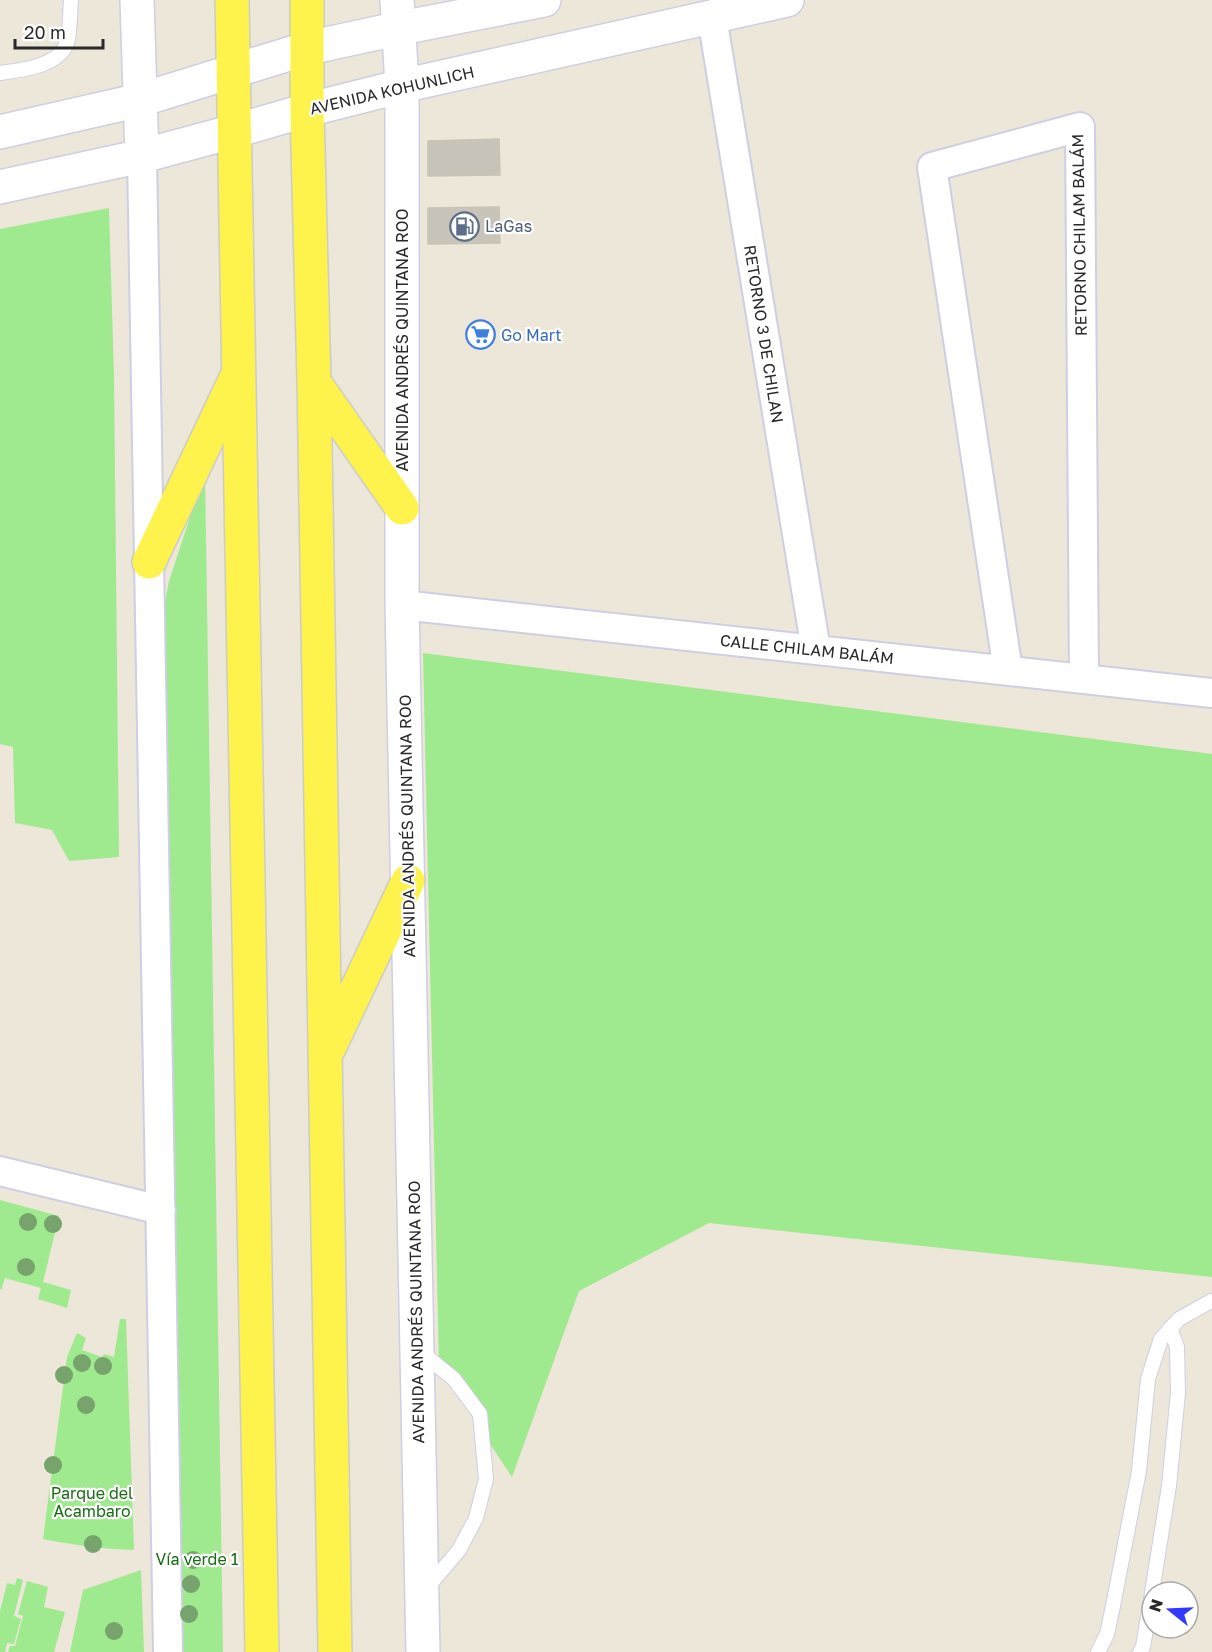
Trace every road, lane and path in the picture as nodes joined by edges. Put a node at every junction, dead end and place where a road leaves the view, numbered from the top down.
1 (71, 0) edge
2 (232, 0) edge
3 (307, 0) edge
4 (787, 0) edge
5 (523, 2) edge
6 (135, 4) edge
7 (397, 14) edge
8 (712, 17) junction
9 (308, 48) junction
10 (233, 72) junction
11 (0, 73) edge
12 (402, 86) junction
13 (140, 100) junction
14 (307, 110) junction
15 (235, 131) junction
16 (0, 132) edge
17 (142, 156) junction
18 (0, 187) edge
19 (240, 369) junction
20 (314, 382) junction
21 (402, 508) junction
22 (149, 562) junction
23 (402, 605) junction
24 (816, 651) junction
25 (1008, 671) junction
26 (1084, 679) junction
27 (1212, 693) edge
28 (408, 881) junction
29 (325, 1057) junction
30 (0, 1171) edge
31 (161, 1210) junction
32 (1211, 1301) edge
33 (1170, 1328) junction
34 (417, 1349) junction
35 (1154, 1580) edge
36 (422, 1594) junction
37 (168, 1652) edge
38 (262, 1652) edge
39 (335, 1652) edge
40 (423, 1652) edge
41 (1098, 1652) edge

1 - 11 lane
2 - 10 main road
3 - 9 main road
4 - 8 street, AVENIDA KOHUNLICH
5 - 7 street
6 - 13 street
7 - 9 street
7 - 12 street, AVENIDA ANDRÉS QUINTANA ROO
8 - 12 street, AVENIDA KOHUNLICH
8 - 24 street, RETORNO 3 DE CHILAN
9 - 10 street
9 - 14 main road
10 - 13 street
10 - 15 main road
12 - 14 street, AVENIDA KOHUNLICH
12 - 21 street, AVENIDA ANDRÉS QUINTANA ROO
13 - 16 street
13 - 17 street
14 - 15 street, AVENIDA KOHUNLICH
14 - 20 main road
15 - 17 street, AVENIDA KOHUNLICH
15 - 19 main road
17 - 18 street, AVENIDA KOHUNLICH
17 - 22 street
19 - 22 main road
19 - 38 main road
20 - 21 main road
20 - 29 main road
21 - 23 street, AVENIDA ANDRÉS QUINTANA ROO
22 - 31 street
23 - 24 street, CALLE CHILAM BALÁM
23 - 28 street, AVENIDA ANDRÉS QUINTANA ROO
24 - 25 street, CALLE CHILAM BALÁM
25 - 26 street, CALLE CHILAM BALÁM
25 - 26 street, RETORNO CHILAM BALÁM
26 - 27 street, CALLE CHILAM BALÁM
28 - 29 main road
28 - 34 street, AVENIDA ANDRÉS QUINTANA ROO
29 - 39 main road
30 - 31 street
31 - 37 street
32 - 33 lane
33 - 35 lane
33 - 41 lane
34 - 36 street, AVENIDA ANDRÉS QUINTANA ROO
34 - 36 lane
36 - 40 street, AVENIDA ANDRÉS QUINTANA ROO

